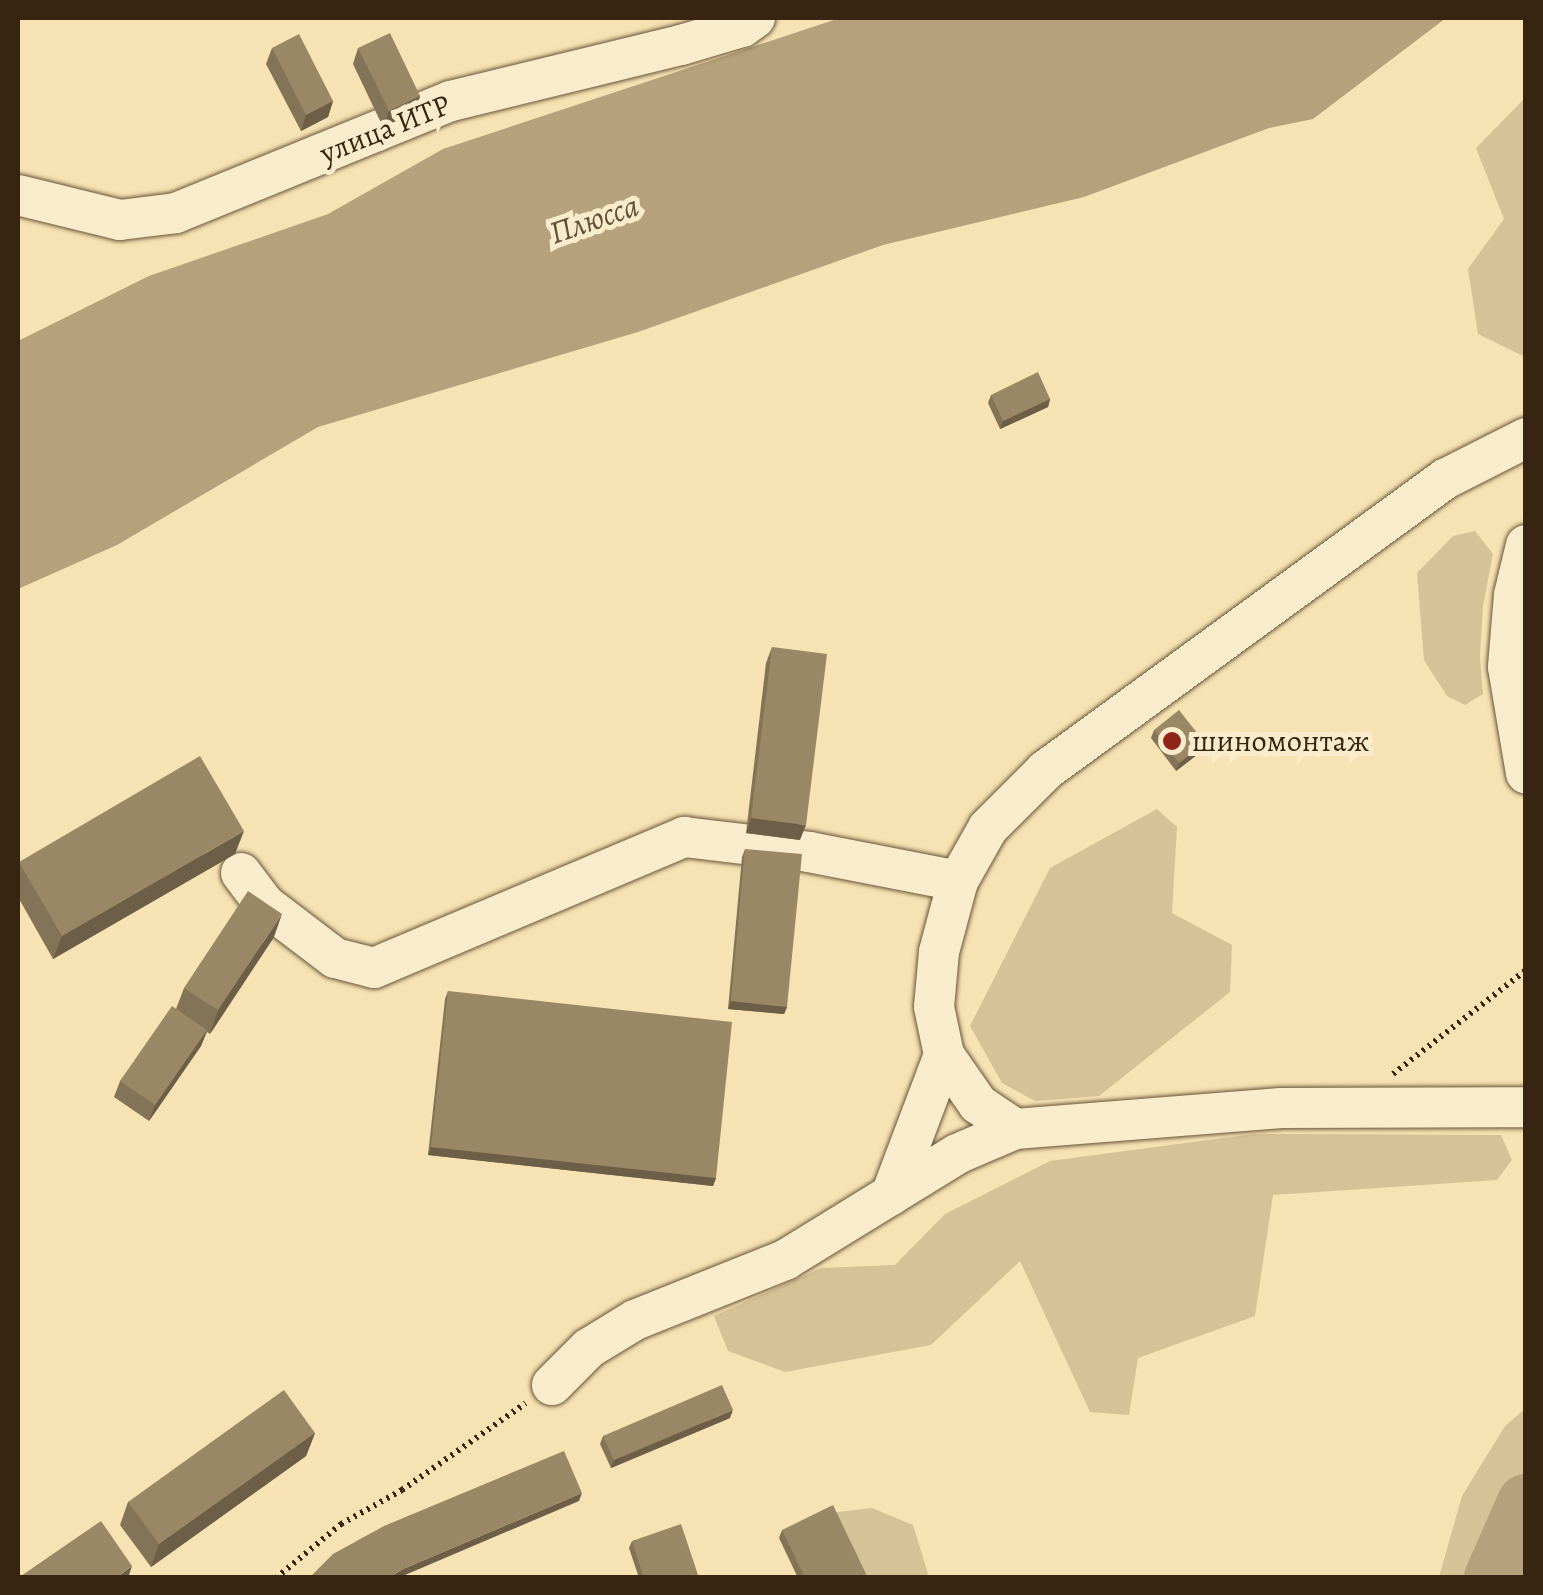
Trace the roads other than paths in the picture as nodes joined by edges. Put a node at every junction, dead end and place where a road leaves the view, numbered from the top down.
1 (754, 18) edge
2 (18, 195) edge
3 (1526, 438) edge
4 (1526, 545) edge
5 (1526, 773) edge
6 (241, 873) dead end
7 (958, 881) junction
8 (944, 1055) junction
9 (1526, 1107) edge
10 (1015, 1128) junction
11 (890, 1195) junction
12 (552, 1385) road end

1 - 2 street, улица ИТР
3 - 7 street
4 - 5 street
6 - 7 street
7 - 8 street
8 - 10 street
8 - 11 street
9 - 10 street
10 - 11 street
11 - 12 street

